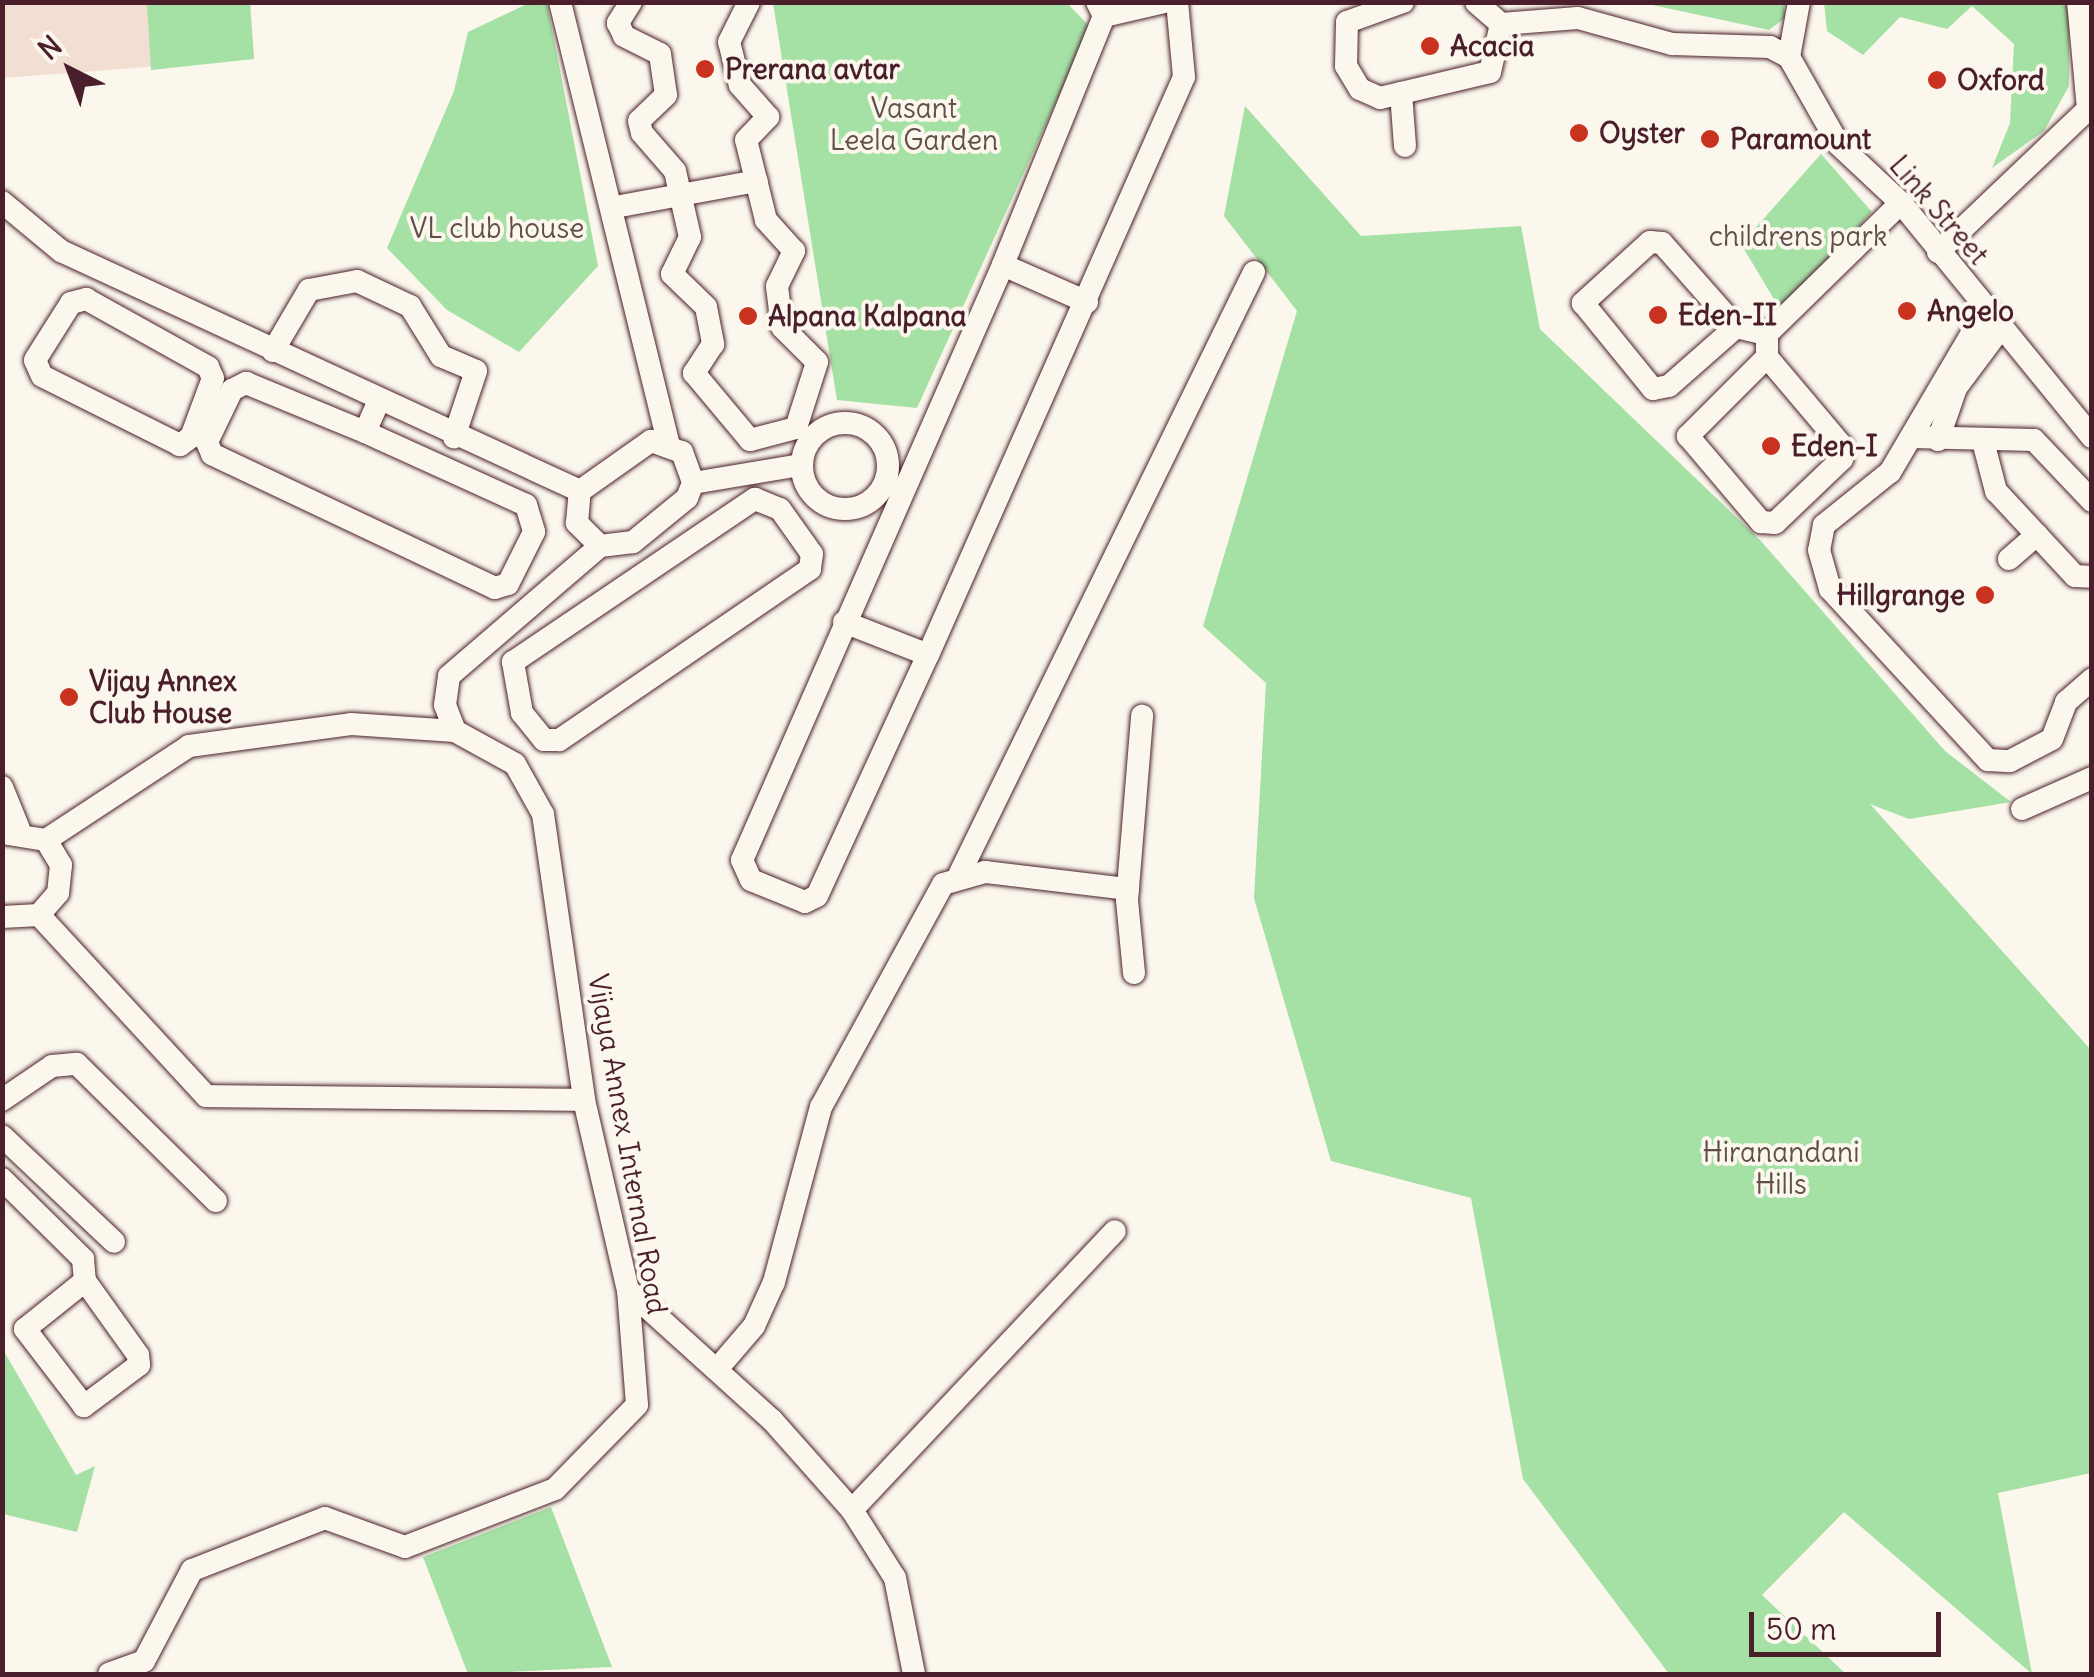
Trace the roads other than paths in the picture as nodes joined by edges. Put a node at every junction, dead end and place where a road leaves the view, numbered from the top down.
1 (560, 2) edge
2 (631, 2) edge
3 (749, 2) edge
4 (1164, 2) edge
5 (1177, 2) edge
6 (1403, 2) edge
7 (1476, 2) edge
8 (1800, 2) edge
9 (2078, 2) edge
10 (1101, 9) edge
11 (1501, 24) junction
12 (1789, 56) junction
13 (1401, 94) junction
14 (1405, 146) dead end
15 (757, 180) junction
16 (683, 193) junction
17 (2, 202) edge
18 (1900, 204) junction
19 (615, 207) junction
20 (1938, 252) junction
21 (1004, 265) junction
22 (1254, 272) dead end
23 (1087, 302) junction
24 (202, 317) junction
25 (1992, 320) junction
26 (1736, 327) junction
27 (1767, 346) junction
28 (185, 351) junction
29 (273, 351) junction
30 (379, 400) junction
31 (365, 432) junction
32 (1912, 436) junction
33 (454, 437) junction
34 (2092, 438) edge
35 (1938, 440) junction
36 (668, 443) junction
37 (1984, 445) junction
38 (800, 465) junction
39 (693, 483) junction
40 (580, 490) junction
41 (891, 493) junction
42 (2092, 502) edge
43 (2036, 535) junction
44 (606, 547) junction
45 (2010, 559) dead end
46 (2092, 576) edge
47 (630, 577) junction
48 (844, 622) junction
49 (928, 655) junction
50 (2092, 680) edge
51 (1142, 716) dead end
52 (455, 731) junction
53 (2092, 778) edge
54 (2, 787) edge
55 (2022, 810) dead end
56 (11, 831) edge
57 (46, 840) junction
58 (960, 873) junction
59 (1128, 889) junction
60 (39, 914) junction
61 (2, 917) edge
62 (1134, 974) dead end
63 (2, 1100) edge
64 (584, 1100) junction
65 (2, 1136) edge
66 (2, 1179) edge
67 (216, 1202) dead end
68 (1115, 1232) dead end
69 (114, 1242) dead end
70 (86, 1281) junction
71 (628, 1290) junction
72 (718, 1368) junction
73 (852, 1510) junction
74 (109, 1674) edge
75 (914, 1674) edge

1 - 19 street
2 - 16 street
3 - 15 street
4 - 10 street
5 - 23 street
6 - 13 street
7 - 11 street
8 - 12 street
9 - 20 street
10 - 21 street
11 - 12 street
11 - 13 street
12 - 18 street, Link Street
13 - 14 street
15 - 16 street
15 - 16 street
16 - 19 street
17 - 24 street
18 - 20 street, Link Street
18 - 27 street
19 - 36 street
20 - 25 street, Link Street
21 - 23 street
21 - 41 street
22 - 58 street
23 - 49 street
24 - 28 street
24 - 29 street
25 - 32 street
25 - 34 street, Link Street
25 - 35 street
26 - 26 street
26 - 27 street
27 - 27 street
28 - 28 street
29 - 30 street
29 - 33 street
30 - 31 street
30 - 33 street
31 - 31 street
32 - 35 street
32 - 50 street
33 - 40 street
35 - 37 street
36 - 39 street
36 - 40 street
37 - 42 street
37 - 43 street
38 - 39 street
38 - 41 street
38 - 41 street
39 - 44 street
40 - 44 street
41 - 48 street
43 - 45 street
43 - 46 street
44 - 47 street
44 - 52 street
47 - 47 street
48 - 49 street
48 - 49 street
51 - 59 street
52 - 57 street, Vijaya Annex Internal Road
52 - 64 street, Vijaya Annex Internal Road
53 - 55 street
54 - 56 street
56 - 57 street
57 - 60 street
58 - 59 street
58 - 72 street
59 - 62 street
60 - 61 street
60 - 64 street
63 - 67 street
64 - 71 street, Vijaya Annex Internal Road
65 - 69 street
66 - 70 street
68 - 73 street
70 - 70 street
71 - 72 street
71 - 74 street, Vijaya Annex Internal Road
72 - 73 street
73 - 75 street

